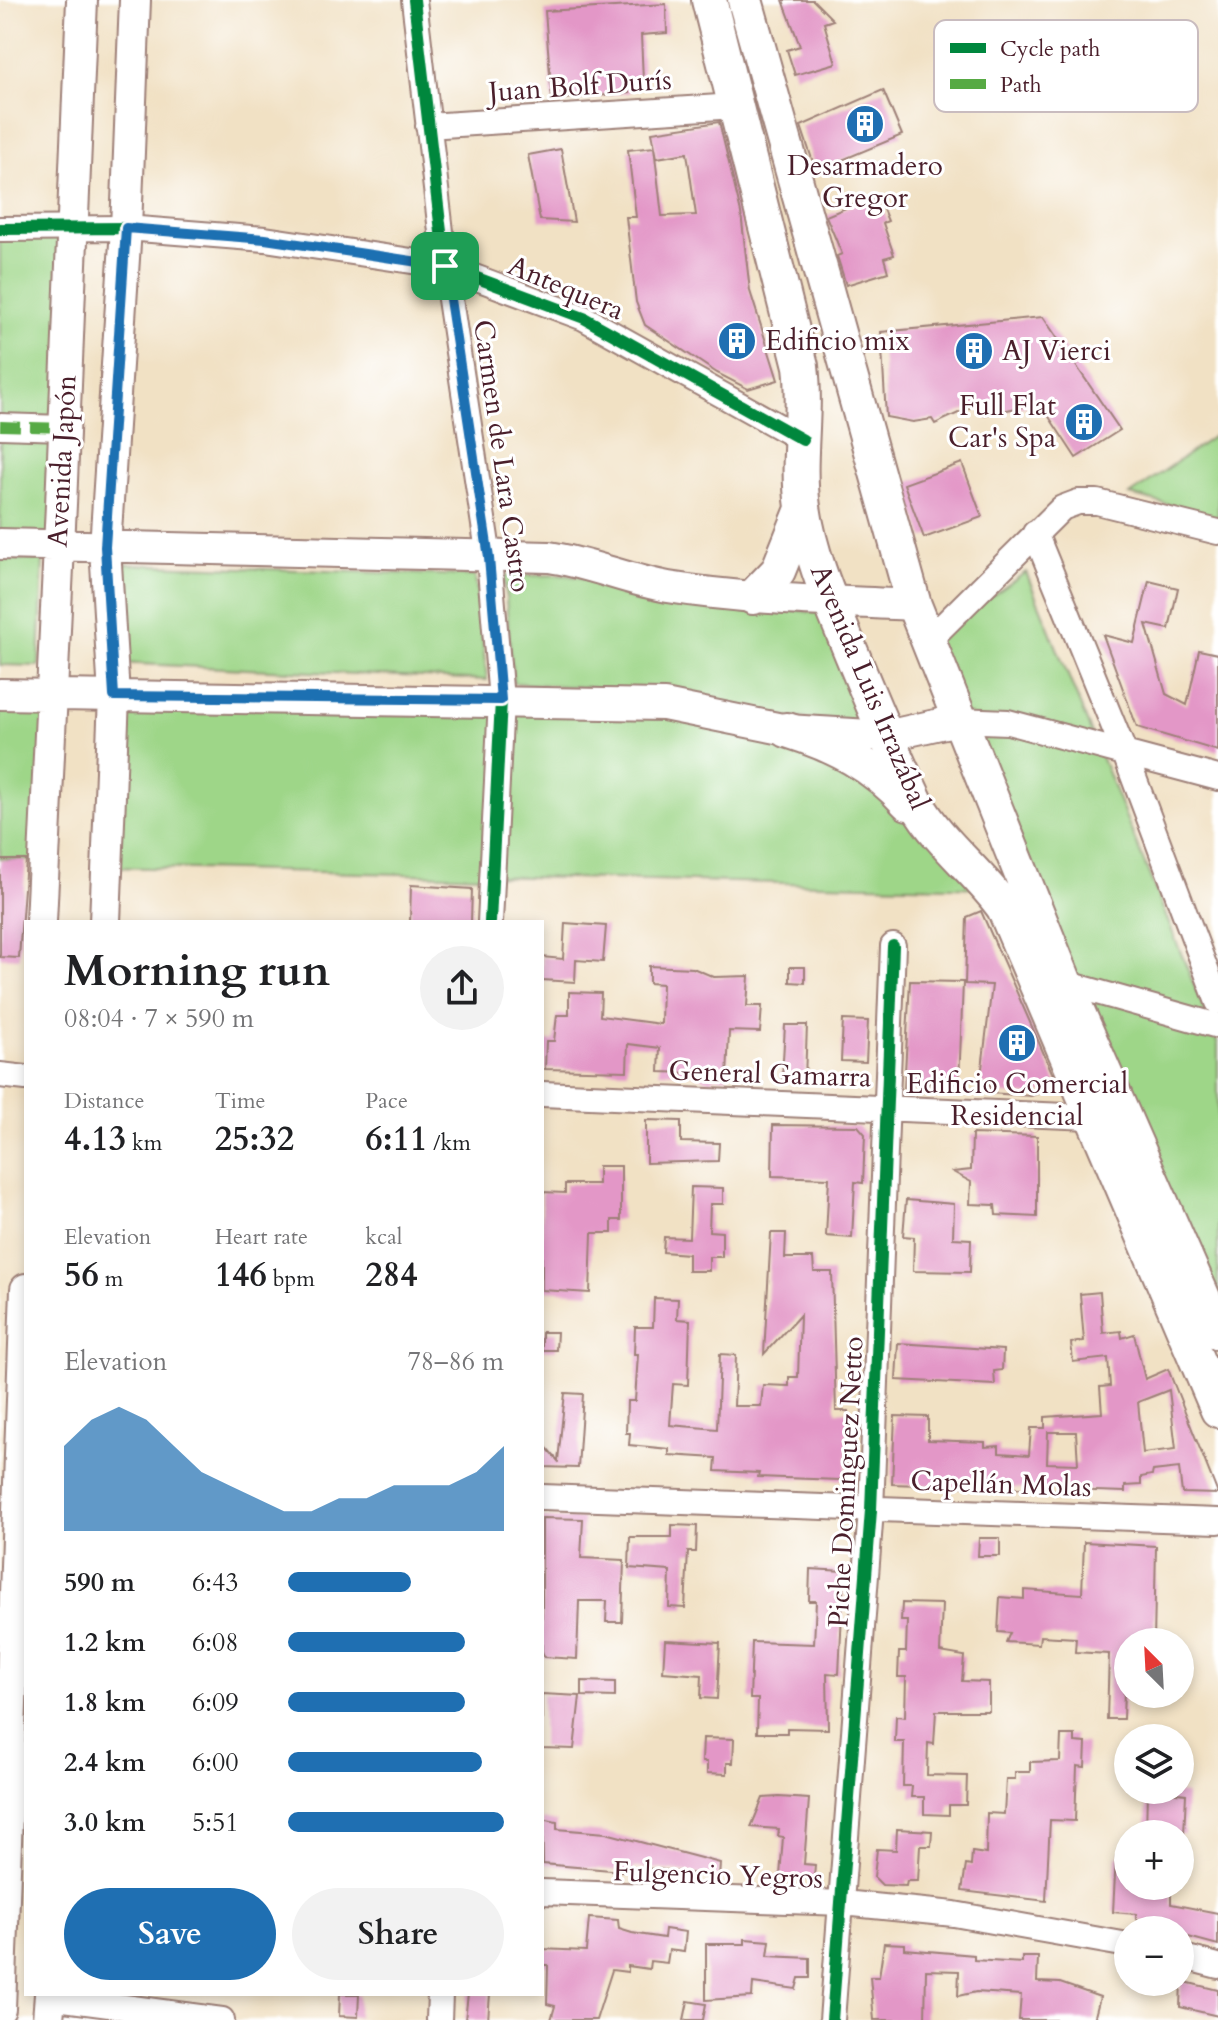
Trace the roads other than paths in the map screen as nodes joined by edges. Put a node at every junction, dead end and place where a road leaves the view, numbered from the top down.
1 (82, 0) edge
2 (135, 0) edge
3 (414, 0) edge
4 (709, 0) edge
5 (745, 0) edge
6 (735, 106) junction
7 (428, 126) junction
8 (126, 228) junction
9 (0, 229) edge
10 (74, 230) junction
11 (445, 266) junction
12 (0, 426) edge
13 (64, 428) junction
14 (803, 440) junction
15 (803, 509) junction
16 (1218, 532) edge
17 (1035, 533) junction
18 (0, 544) edge
19 (58, 546) junction
20 (105, 547) junction
21 (489, 558) junction
22 (753, 597) junction
23 (830, 601) junction
24 (914, 605) junction
25 (928, 641) junction
26 (0, 694) edge
27 (114, 696) junction
28 (55, 697) junction
29 (501, 700) junction
30 (958, 720) junction
31 (787, 730) junction
32 (886, 736) junction
33 (1125, 754) junction
34 (1218, 778) edge
35 (932, 830) junction
36 (41, 920) edge
37 (105, 920) edge
38 (490, 920) edge
39 (893, 946) dead end
40 (1065, 983) junction
41 (1218, 1002) edge
42 (1218, 1026) edge
43 (0, 1075) edge
44 (24, 1078) edge
45 (544, 1094) edge
46 (886, 1108) junction
47 (1091, 1117) junction
48 (24, 1321) edge
49 (1218, 1332) edge
50 (1218, 1410) edge
51 (15, 1466) edge
52 (544, 1497) edge
53 (871, 1510) junction
54 (1218, 1521) edge
55 (10, 1873) edge
56 (544, 1892) edge
57 (843, 1903) junction
58 (1114, 1943) edge
59 (1194, 1960) edge
60 (1218, 1966) edge
61 (440, 1996) edge
62 (49, 2004) edge
63 (0, 2009) edge
64 (222, 2020) edge
65 (439, 2020) edge
66 (832, 2020) edge

1 - 10 main road, Avenida Japón
2 - 8 main road, Avenida Japón
3 - 7 street, Carmen de Lara Castro
4 - 6 highway, Avenida Luis Irrazábal
5 - 24 highway
6 - 7 street, Juan Bolf Durís
6 - 14 highway, Avenida Luis Irrazábal
7 - 11 street, Carmen de Lara Castro
8 - 10 street, Antequera
8 - 11 street, Antequera
8 - 20 main road, Avenida Japón
9 - 10 street, Antequera
10 - 13 main road, Avenida Japón
11 - 14 street, Antequera
11 - 21 street, Carmen de Lara Castro
12 - 13 street
13 - 19 main road, Avenida Japón
14 - 15 highway, Avenida Luis Irrazábal
15 - 22 highway
15 - 23 highway, Avenida Luis Irrazábal
16 - 17 street
17 - 25 street
17 - 33 street
18 - 19 main road
19 - 20 main road
19 - 28 main road, Avenida Japón
20 - 21 main road
20 - 27 main road, Avenida Japón
21 - 22 main road
21 - 29 street, Carmen de Lara Castro
22 - 23 main road
23 - 24 main road
23 - 32 highway, Avenida Luis Irrazábal
24 - 25 highway
25 - 30 highway
26 - 28 main road
27 - 28 main road
27 - 29 main road
27 - 37 main road, Avenida Japón
28 - 36 main road, Avenida Japón
29 - 31 main road
29 - 38 street, Carmen de Lara Castro
30 - 32 main road
30 - 33 street
30 - 40 highway
31 - 32 main road
31 - 35 highway
32 - 35 highway, Avenida Luis Irrazábal
33 - 34 street
33 - 41 street
35 - 47 highway, Avenida Luis Irrazábal
39 - 46 street, Piche Dominguez Netto
40 - 42 street
40 - 49 highway
43 - 44 street
45 - 46 street, General Gamarra
46 - 47 street, General Gamarra
46 - 53 street, Piche Dominguez Netto
47 - 50 highway, Avenida Luis Irrazábal
48 - 51 main road
51 - 55 main road
52 - 53 street, Capellán Molas
53 - 54 street, Capellán Molas
53 - 57 street, Piche Dominguez Netto
55 - 63 main road
56 - 57 street, Fulgencio Yegros
57 - 58 street, Fulgencio Yegros
57 - 66 street, Piche Dominguez Netto
59 - 60 street
61 - 65 street
62 - 64 street

